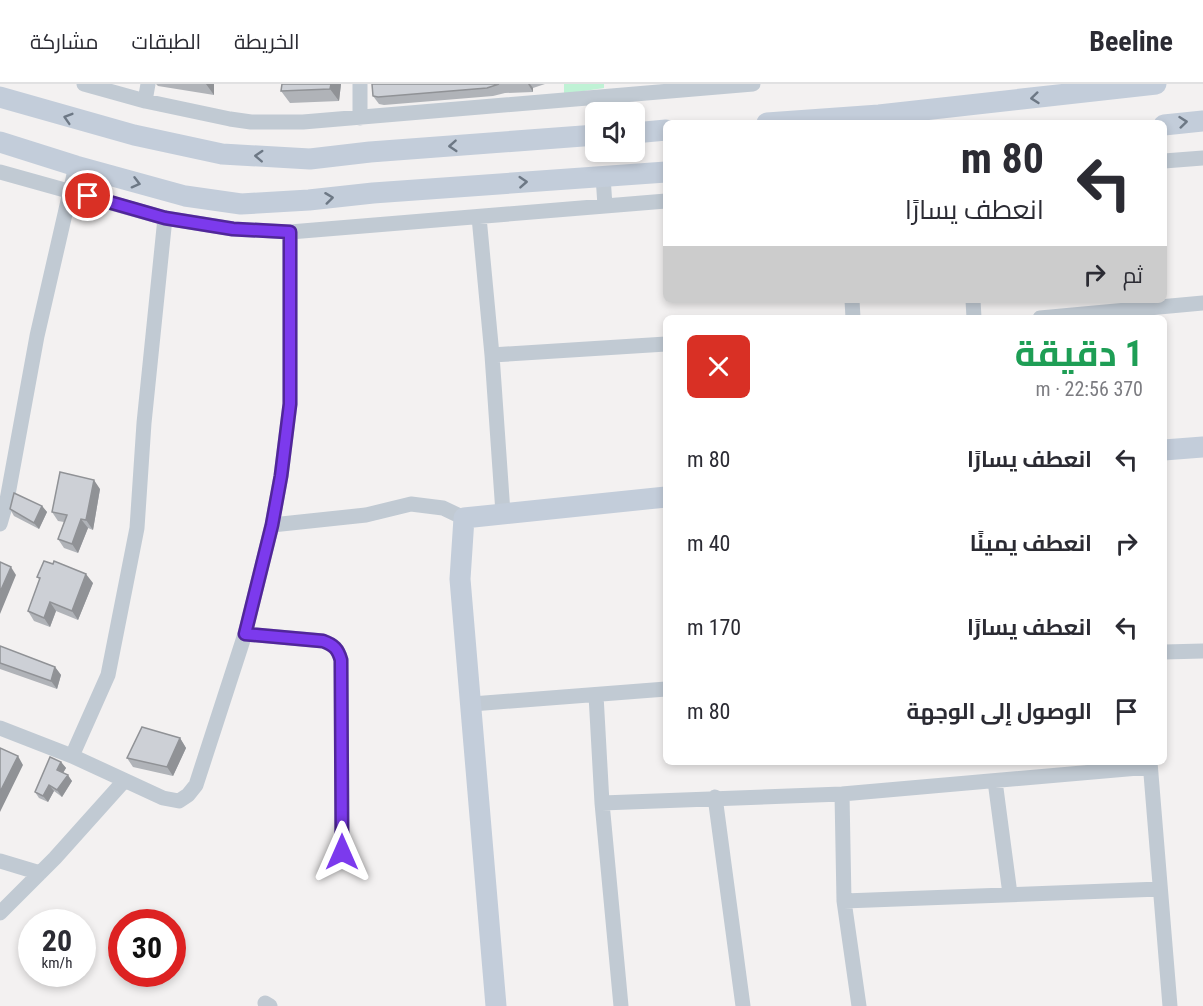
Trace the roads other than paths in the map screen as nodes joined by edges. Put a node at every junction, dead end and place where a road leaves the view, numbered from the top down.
1 (84, 84) edge
2 (148, 84) edge
3 (360, 84) edge
4 (753, 84) edge
5 (1156, 84) edge
6 (0, 97) edge
7 (145, 101) junction
8 (360, 117) junction
9 (809, 120) edge
10 (1203, 121) edge
11 (1167, 125) edge
12 (663, 130) edge
13 (645, 132) edge
14 (585, 136) edge
15 (0, 142) edge
16 (1203, 158) edge
17 (1167, 161) edge
18 (76, 166) junction
19 (0, 172) edge
20 (663, 172) edge
21 (603, 176) junction
22 (69, 191) junction
23 (663, 201) edge
24 (605, 206) junction
25 (165, 218) junction
26 (479, 218) junction
27 (290, 232) junction
28 (1203, 303) edge
29 (1073, 315) edge
30 (663, 344) edge
31 (492, 355) junction
32 (1203, 447) edge
33 (1167, 450) edge
34 (663, 497) edge
35 (503, 513) junction
36 (464, 518) junction
37 (0, 524) edge
38 (272, 525) junction
39 (245, 634) junction
40 (1203, 651) edge
41 (1167, 652) edge
42 (663, 689) edge
43 (596, 695) junction
44 (472, 705) junction
45 (0, 728) edge
46 (72, 756) junction
47 (1150, 765) edge
48 (124, 781) junction
49 (995, 781) junction
50 (842, 794) junction
51 (715, 797) junction
52 (602, 803) junction
53 (342, 852) dead end
54 (0, 861) edge
55 (40, 873) junction
56 (1160, 889) junction
57 (1010, 894) junction
58 (844, 901) junction
59 (0, 913) edge
60 (496, 1006) edge
61 (621, 1006) edge
62 (743, 1006) edge
63 (859, 1006) edge
64 (1170, 1006) edge

1 - 7 street
2 - 7 street
3 - 8 street
4 - 8 street
5 -> 9 main road
14 -> 6 main road
7 - 8 street
11 -> 10 main road
12 - 13 main road
15 - 18 main road
16 - 17 street
18 -> 21 main road
18 - 22 street
19 - 22 street
20 - 21 main road
21 - 24 street
22 - 25 street
22 - 37 street
23 - 24 street
24 - 26 street
25 - 27 street
25 - 46 street
26 - 27 street
26 - 31 street
27 - 38 street
28 - 29 street
30 - 31 street
31 - 35 street
32 - 33 main road
34 - 35 main road
35 - 36 main road
36 - 38 street
36 - 44 main road
38 - 39 street
39 - 48 street
39 - 53 street
40 - 41 street
42 - 43 street
43 - 44 street
43 - 52 street
44 - 60 main road
45 - 46 street
46 - 48 street
47 - 49 street
47 - 56 street
48 - 55 street
49 - 50 street
49 - 57 street
50 - 51 street
50 - 58 street
51 - 52 street
51 - 62 street
52 - 61 street
54 - 55 street
55 - 59 street
56 - 57 street
56 - 64 street
57 - 58 street
58 - 63 street

